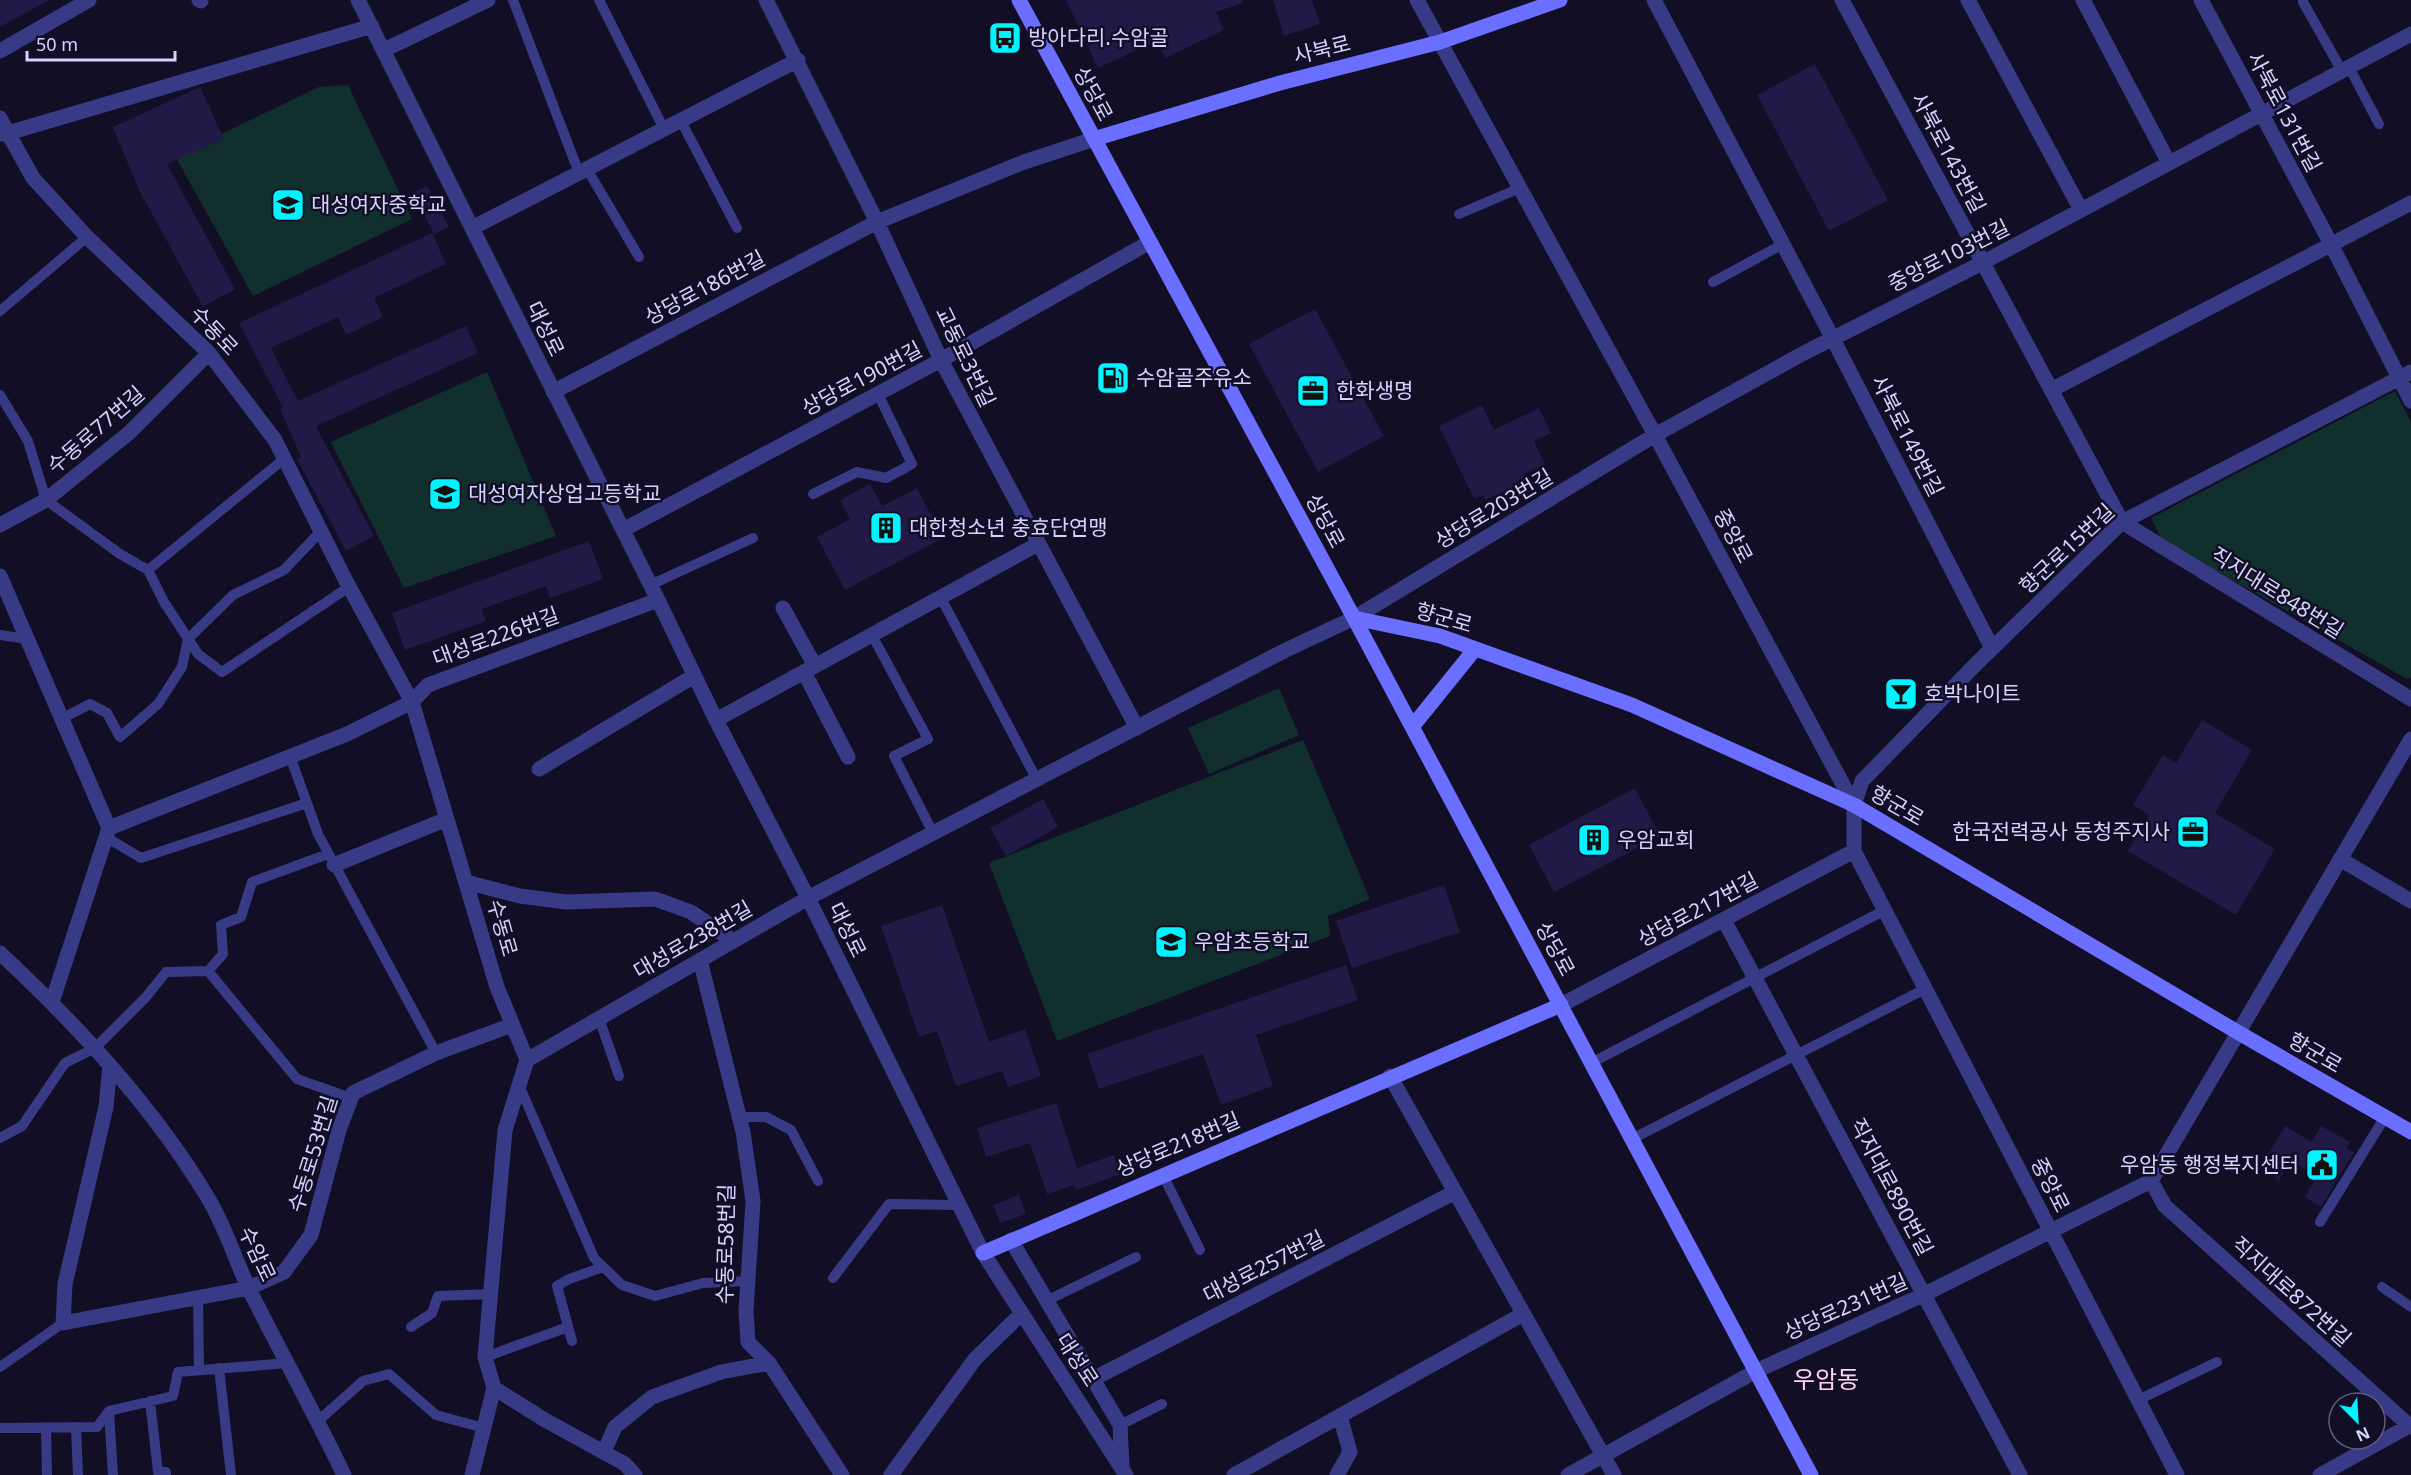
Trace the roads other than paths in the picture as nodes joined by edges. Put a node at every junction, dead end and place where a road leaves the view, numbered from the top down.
1 (89, 0) edge
2 (358, 0) edge
3 (488, 0) edge
4 (513, 0) edge
5 (599, 0) edge
6 (766, 0) edge
7 (1019, 0) edge
8 (1417, 0) edge
9 (1560, 0) edge
10 (1654, 0) edge
11 (1842, 0) edge
12 (1968, 0) edge
13 (2083, 0) edge
14 (2201, 0) edge
15 (2303, 2) dead end
16 (372, 26) junction
17 (2411, 34) edge
18 (1440, 42) junction
19 (384, 50) junction
20 (0, 51) edge
21 (798, 60) junction
22 (2346, 69) junction
23 (2261, 113) junction
24 (0, 118) edge
25 (681, 121) junction
26 (2379, 124) dead end
27 (664, 129) junction
28 (4, 133) edge
29 (1094, 139) junction
30 (2169, 163) junction
31 (583, 171) junction
32 (1520, 188) junction
33 (2411, 203) edge
34 (2081, 210) junction
35 (1459, 214) dead end
36 (877, 222) junction
37 (472, 228) junction
38 (737, 228) dead end
39 (87, 237) junction
40 (1150, 242) junction
41 (1783, 244) junction
42 (2331, 244) junction
43 (639, 257) dead end
44 (1984, 262) junction
45 (1713, 282) dead end
46 (0, 311) edge
47 (1833, 339) junction
48 (209, 353) junction
49 (941, 360) junction
50 (2405, 375) edge
51 (2051, 390) junction
52 (553, 392) junction
53 (878, 394) junction
54 (0, 395) edge
55 (2411, 400) edge
56 (1655, 435) junction
57 (284, 459) junction
58 (813, 494) dead end
59 (46, 500) junction
60 (2122, 522) junction
61 (0, 525) edge
62 (623, 530) junction
63 (321, 531) junction
64 (753, 538) dead end
65 (1038, 544) junction
66 (148, 570) junction
67 (0, 576) edge
68 (650, 585) junction
69 (350, 587) junction
70 (940, 598) junction
71 (658, 600) junction
72 (783, 608) dead end
73 (1354, 618) junction
74 (0, 635) edge
75 (872, 635) junction
76 (27, 639) junction
77 (188, 639) junction
78 (1992, 648) junction
79 (1475, 649) junction
80 (809, 669) junction
81 (694, 676) junction
82 (2411, 699) edge
83 (412, 702) junction
84 (61, 718) junction
85 (716, 720) junction
86 (1412, 727) junction
87 (1137, 728) junction
88 (2411, 739) edge
89 (290, 756) junction
90 (848, 757) dead end
91 (539, 769) dead end
92 (1037, 780) junction
93 (307, 803) junction
94 (1854, 805) junction
95 (447, 819) junction
96 (107, 832) junction
97 (933, 833) junction
98 (1854, 851) junction
99 (331, 859) junction
100 (2340, 859) junction
101 (466, 882) junction
102 (808, 898) junction
103 (2411, 902) edge
104 (1885, 910) junction
105 (1724, 920) junction
106 (733, 941) junction
107 (0, 953) edge
108 (700, 960) junction
109 (208, 971) junction
110 (1755, 977) junction
111 (1925, 989) junction
112 (52, 1002) junction
113 (1561, 1005) junction
114 (599, 1018) junction
115 (512, 1025) junction
116 (2239, 1033) junction
117 (95, 1048) junction
118 (436, 1053) junction
119 (1797, 1055) junction
120 (527, 1060) junction
121 (1591, 1063) junction
122 (110, 1065) junction
123 (619, 1076) dead end
124 (1390, 1076) junction
125 (519, 1085) junction
126 (351, 1098) junction
127 (739, 1117) junction
128 (2385, 1117) junction
129 (2411, 1132) edge
130 (0, 1138) edge
131 (1632, 1139) junction
132 (1163, 1175) junction
133 (818, 1180) dead end
134 (2151, 1181) junction
135 (1455, 1192) junction
136 (959, 1205) junction
137 (2320, 1221) dead end
138 (2050, 1232) junction
139 (1011, 1240) junction
140 (1200, 1250) dead end
141 (982, 1253) junction
142 (1136, 1257) dead end
143 (603, 1267) junction
144 (833, 1278) dead end
145 (748, 1281) junction
146 (2382, 1287) dead end
147 (249, 1288) junction
148 (491, 1294) junction
149 (1925, 1294) junction
150 (198, 1297) junction
151 (1048, 1300) junction
152 (2411, 1307) edge
153 (1022, 1313) junction
154 (1523, 1314) junction
155 (63, 1323) junction
156 (411, 1327) dead end
157 (568, 1327) junction
158 (572, 1341) dead end
159 (485, 1357) junction
160 (2217, 1362) dead end
161 (288, 1363) junction
162 (769, 1364) junction
163 (0, 1367) edge
164 (219, 1368) junction
165 (199, 1370) junction
166 (1756, 1371) junction
167 (1093, 1379) junction
168 (494, 1388) junction
169 (150, 1401) junction
170 (2138, 1401) junction
171 (1162, 1404) dead end
172 (109, 1411) junction
173 (1340, 1416) junction
174 (318, 1421) junction
175 (1120, 1425) junction
176 (76, 1427) junction
177 (2411, 1427) edge
178 (0, 1428) edge
179 (46, 1428) junction
180 (484, 1428) junction
181 (604, 1452) junction
182 (1602, 1457) junction
183 (1124, 1472) edge
184 (47, 1475) edge
185 (78, 1475) edge
186 (113, 1475) edge
187 (166, 1475) edge
188 (231, 1475) edge
189 (344, 1475) edge
190 (472, 1475) edge
191 (634, 1475) edge
192 (842, 1475) edge
193 (891, 1475) edge
194 (1234, 1475) edge
195 (1337, 1475) edge
196 (1568, 1475) edge
197 (1614, 1475) edge
198 (1811, 1475) edge
199 (2020, 1475) edge
200 (2177, 1475) edge
201 (2320, 1475) edge

1 - 20 street
2 - 16 street, 대성로
3 - 19 street
4 - 31 lane
5 - 27 lane
6 - 21 street, 교동로3번길
7 - 29 street, 상당로
8 - 18 street, 중앙로
9 - 18 street, 사북로
10 - 41 street, 사북로149번길
11 - 44 street, 사북로143번길
12 - 34 street
13 - 30 street
14 - 23 street, 사북로131번길
15 - 22 lane
16 - 19 street, 대성로
16 - 28 street
17 - 22 street, 중앙로103번길
18 - 29 street, 사북로
18 - 32 street, 중앙로
19 - 37 street, 대성로
21 - 25 street
21 - 36 street, 교동로3번길
22 - 23 street, 중앙로103번길
22 - 26 lane
23 - 30 street, 중앙로103번길
23 - 42 street, 사북로131번길
24 - 28 street, 수동로
25 - 27 street
25 - 38 lane
27 - 31 street
28 - 39 street, 수동로
29 - 36 street, 상당로186번길
29 - 40 street, 상당로
30 - 34 street, 중앙로103번길
31 - 37 street
31 - 43 lane
32 - 35 lane
32 - 56 street, 중앙로
33 - 42 street
34 - 44 street, 중앙로103번길
36 - 49 street, 교동로3번길
36 - 52 street, 상당로186번길
37 - 52 street, 대성로
39 - 46 lane
39 - 48 street, 수동로
40 - 49 street, 상당로190번길
40 - 73 street, 상당로
41 - 45 lane
41 - 47 street, 사북로149번길
42 - 50 street, 사북로131번길
42 - 51 street
44 - 47 street, 중앙로103번길
44 - 51 street, 사북로143번길
47 - 56 street, 중앙로103번길
47 - 78 street, 사북로149번길
48 - 57 street, 수동로
48 - 59 street, 수동로77번길
49 - 53 street, 상당로190번길
49 - 65 street, 교동로3번길
50 - 55 street, 사북로131번길
50 - 60 street, 향군로15번길
51 - 60 street, 사북로143번길
52 - 62 street, 대성로
53 - 58 lane
53 - 62 street, 상당로190번길
54 - 59 lane
56 - 73 street, 상당로203번길
56 - 94 street, 중앙로
57 - 63 street, 수동로
57 - 66 lane
59 - 61 street, 수동로77번길
59 - 66 lane
60 - 78 street, 향군로15번길
60 - 82 street, 직지대로848번길
62 - 68 street, 대성로
63 - 69 street, 수동로
63 - 77 lane
64 - 68 lane
65 - 70 street
65 - 87 street, 교동로3번길
66 - 77 lane
67 - 76 street
68 - 71 street, 대성로
69 - 77 lane
69 - 83 street, 수동로
70 - 75 street
70 - 92 lane
71 - 81 street, 대성로
71 - 83 street, 대성로226번길
72 - 80 street
73 - 79 street, 향군로
73 - 86 street, 상당로
73 - 87 street, 상당로203번길
74 - 76 lane
75 - 80 street
75 - 97 lane
76 - 84 street
77 - 84 lane
78 - 94 street, 향군로15번길
79 - 86 street
79 - 94 street, 향군로
80 - 85 street
80 - 90 street
81 - 85 street, 대성로
81 - 91 street
83 - 89 street, 대성로226번길
83 - 95 street, 수동로
84 - 96 street
85 - 102 street, 대성로
86 - 113 street, 상당로
87 - 92 street, 상당로203번길
88 - 100 street
89 - 93 lane
89 - 96 street, 대성로226번길
92 - 97 street, 대성로238번길
93 - 96 lane
93 - 99 lane
94 - 98 street, 중앙로
94 - 116 street, 향군로
95 - 99 street
95 - 101 street, 수동로
96 - 112 street
97 - 102 street, 대성로238번길
98 - 104 street, 중앙로
98 - 105 street, 상당로217번길
99 - 109 lane
99 - 118 lane
100 - 103 street
100 - 116 street
101 - 106 street
101 - 115 street, 수동로
102 - 106 street, 대성로238번길
102 - 136 street, 대성로
104 - 110 lane
104 - 111 street, 중앙로
105 - 110 street, 직지대로890번길
105 - 113 street, 상당로217번길
106 - 108 street, 대성로238번길
107 - 112 street, 수암로
108 - 114 street, 대성로238번길
108 - 127 street, 수동로58번길
109 - 117 lane
109 - 126 lane
110 - 119 street, 직지대로890번길
110 - 121 lane
111 - 119 lane
111 - 138 street, 중앙로
112 - 117 street, 수암로
113 - 121 street, 상당로
113 - 124 street, 상당로218번길
114 - 120 street, 대성로238번길
114 - 123 lane
115 - 118 street, 수동로53번길
115 - 120 street, 수동로
116 - 128 street, 향군로
116 - 134 street
117 - 122 street, 수암로
117 - 130 lane
118 - 126 street, 수동로53번길
119 - 131 lane
119 - 149 street, 직지대로890번길
120 - 125 street
121 - 131 street, 상당로
122 - 147 street, 수암로
122 - 155 street
124 - 132 street, 상당로218번길
124 - 135 street
125 - 143 lane
125 - 148 street
126 - 147 street, 수동로53번길
127 - 133 lane
127 - 145 street, 수동로58번길
128 - 129 street, 향군로
128 - 137 lane
131 - 166 street, 상당로
132 - 139 street, 상당로218번길
132 - 140 lane
134 - 138 street, 상당로231번길
134 - 177 street, 직지대로872번길
135 - 154 street
135 - 167 street, 대성로257번길
136 - 141 street, 대성로
136 - 144 lane
138 - 149 street, 상당로231번길
138 - 170 street, 중앙로
139 - 141 street, 상당로218번길
139 - 151 street
141 - 153 street, 대성로
142 - 151 lane
143 - 145 lane
143 - 157 lane
145 - 162 street, 수동로58번길
146 - 152 lane
147 - 150 street, 수동로53번길
147 - 161 street, 수암로
148 - 156 lane
148 - 159 street
149 - 166 street, 상당로231번길
149 - 199 street, 직지대로890번길
150 - 155 street, 수동로53번길
150 - 165 lane
151 - 167 street
153 - 183 street, 대성로
153 - 193 street
154 - 173 street
154 - 182 street
155 - 163 lane
157 - 158 lane
157 - 159 lane
159 - 168 street
160 - 170 lane
161 - 164 lane
161 - 174 street, 수암로
162 - 181 street
162 - 192 street, 수동로58번길
164 - 165 lane
164 - 188 lane
165 - 169 lane
166 - 182 street, 상당로231번길
166 - 198 street, 상당로
167 - 175 street
168 - 180 street
168 - 181 street
169 - 172 lane
169 - 187 lane
170 - 200 street, 중앙로
171 - 175 lane
172 - 176 lane
172 - 186 lane
173 - 194 street
173 - 195 street
174 - 180 lane
174 - 189 street, 수암로
175 - 183 street
176 - 179 lane
176 - 185 lane
177 - 201 street
178 - 179 lane
179 - 184 lane
180 - 190 street
181 - 191 street
182 - 196 street, 상당로231번길
182 - 197 street

